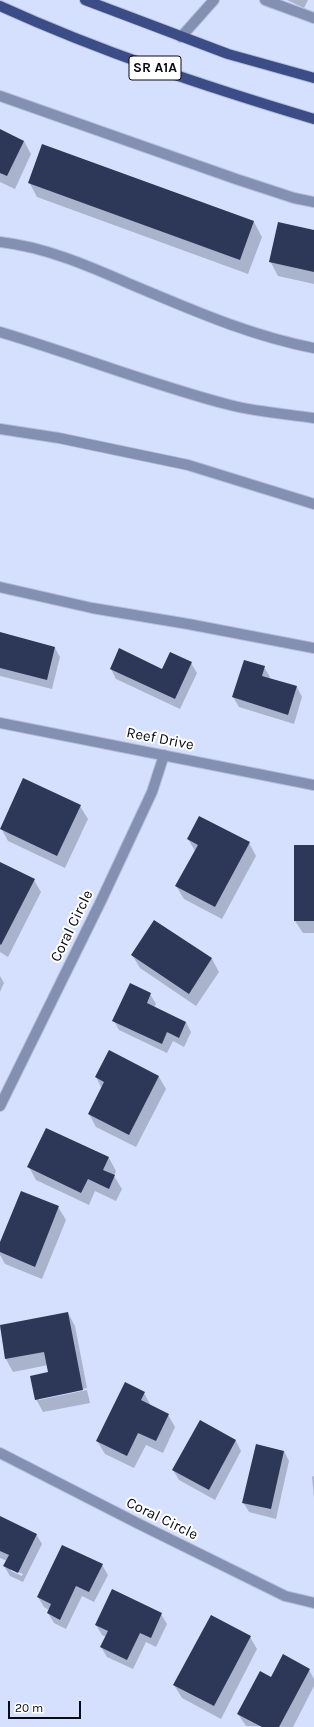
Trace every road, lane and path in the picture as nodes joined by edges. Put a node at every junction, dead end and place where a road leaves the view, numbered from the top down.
1 (85, 0) edge
2 (214, 0) edge
3 (265, 0) edge
4 (0, 6) edge
5 (314, 18) edge
6 (181, 37) junction
7 (314, 78) edge
8 (0, 96) edge
9 (314, 118) edge
10 (314, 202) edge
11 (0, 242) edge
12 (0, 332) edge
13 (314, 348) edge
14 (314, 418) edge
15 (0, 429) edge
16 (314, 504) edge
17 (0, 587) edge
18 (314, 648) edge
19 (0, 723) edge
20 (164, 755) junction
21 (314, 785) edge
22 (0, 1106) edge
23 (0, 1453) edge
24 (314, 1603) edge

1 - 6 main road, SR A1A
2 - 6 street
3 - 5 street
4 - 9 main road, SR A1A
6 - 7 main road, SR A1A
8 - 10 street
11 - 13 street
12 - 14 street
15 - 16 street
17 - 18 street
19 - 20 street, Reef Drive
20 - 21 street, Reef Drive
20 - 22 street, Coral Circle
23 - 24 street, Coral Circle

